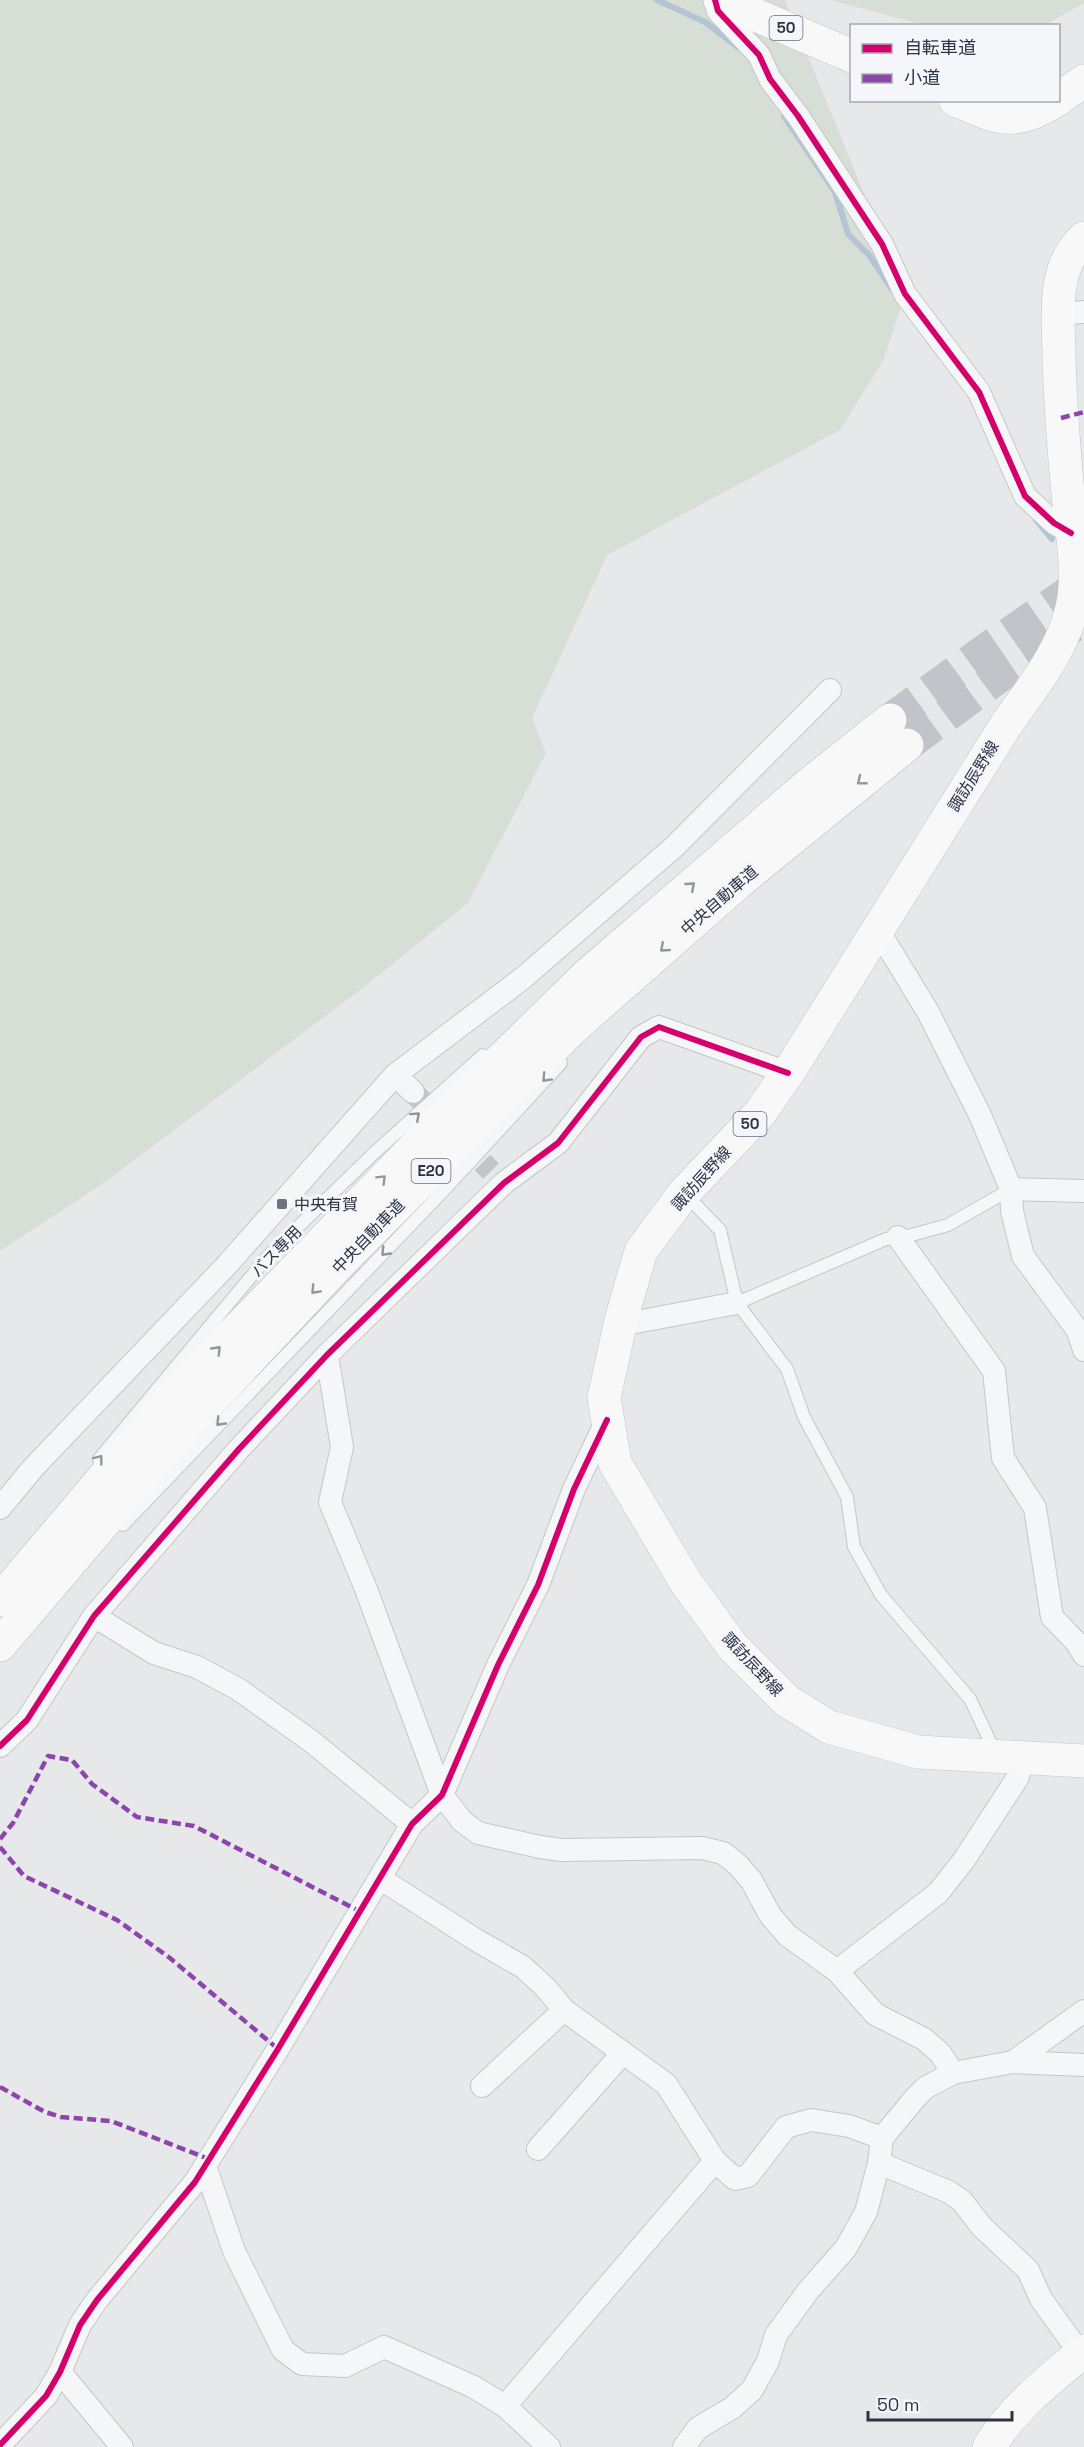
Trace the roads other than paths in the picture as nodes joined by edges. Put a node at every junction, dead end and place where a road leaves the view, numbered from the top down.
1 (715, 0) edge
2 (720, 0) edge
3 (850, 55) edge
4 (1084, 81) edge
5 (1060, 99) edge
6 (960, 102) edge
7 (1054, 102) edge
8 (1084, 238) edge
9 (1071, 313) edge
10 (1071, 533) junction
11 (1080, 573) edge
12 (830, 690) dead end
13 (878, 930) junction
14 (586, 976) junction
15 (544, 999) dead end
16 (572, 1029) junction
17 (493, 1046) dead end
18 (788, 1073) junction
19 (395, 1075) junction
20 (413, 1092) tunnel mouth
21 (1011, 1189) junction
22 (1084, 1191) edge
23 (684, 1194) junction
24 (898, 1237) junction
25 (737, 1303) junction
26 (620, 1325) junction
27 (1084, 1350) edge
28 (327, 1355) junction
29 (607, 1420) junction
30 (92, 1467) dead end
31 (0, 1508) edge
32 (49, 1522) dead end
33 (117, 1532) dead end
34 (10, 1588) edge
35 (55, 1601) dead end
36 (94, 1616) junction
37 (6, 1638) edge
38 (1084, 1655) edge
39 (0, 1746) edge
40 (1010, 1756) junction
41 (1084, 1761) edge
42 (442, 1795) junction
43 (412, 1824) junction
44 (381, 1879) junction
45 (837, 1971) junction
46 (564, 2010) junction
47 (1084, 2011) edge
48 (622, 2054) junction
49 (1012, 2062) junction
50 (1084, 2065) edge
51 (953, 2073) junction
52 (482, 2086) dead end
53 (882, 2138) junction
54 (538, 2149) dead end
55 (715, 2161) junction
56 (879, 2163) junction
57 (205, 2166) junction
58 (1083, 2355) edge
59 (60, 2372) junction
60 (505, 2406) junction
61 (0, 2445) edge
62 (122, 2447) edge
63 (549, 2447) edge
64 (684, 2447) edge
65 (989, 2447) edge

1 - 10 street
2 - 3 main road, 50
4 - 5 main road
6 - 7 main road
8 - 9 main road, 諏訪辰野線 / 50
9 - 10 main road, 諏訪辰野線 / 50
10 - 11 main road, 諏訪辰野線 / 50
11 - 13 main road, 諏訪辰野線 / 50
12 - 19 street
13 - 18 main road, 諏訪辰野線 / 50
13 - 21 street
14 - 15 lane
14 -> 16 main road, 中央自動車道 / E20
34 -> 14 main road, 中央自動車道 / E20
16 -> 33 lane
16 -> 37 main road, 中央自動車道 / E20
30 -> 17 lane, バス専用
18 - 23 main road, 諏訪辰野線 / 50
18 - 28 street
19 - 20 street
19 - 31 street
21 - 22 street
21 - 24 lane
21 - 27 street
23 - 25 lane
23 - 26 main road, 諏訪辰野線 / 50
24 - 25 lane
24 - 38 street
25 - 26 street
25 - 40 lane
26 - 29 main road, 諏訪辰野線 / 50
28 - 36 street
28 - 42 street
29 - 40 main road, 諏訪辰野線 / 50
29 - 42 street
32 - 34 lane
35 - 37 lane
36 - 39 street
36 - 43 street
40 - 41 main road, 諏訪辰野線 / 50
40 - 45 street
42 - 43 street
42 - 45 street
43 - 44 street
44 - 46 street
44 - 57 street
45 - 51 street
46 - 48 street
46 - 52 street
47 - 49 street
48 - 54 street
48 - 55 street
49 - 50 street
49 - 51 street
51 - 53 street
53 - 55 street
53 - 56 street
55 - 60 street
56 - 58 street
56 - 64 street
57 - 59 street
57 - 60 street
58 - 65 main road
59 - 61 street
59 - 62 street
60 - 63 street

